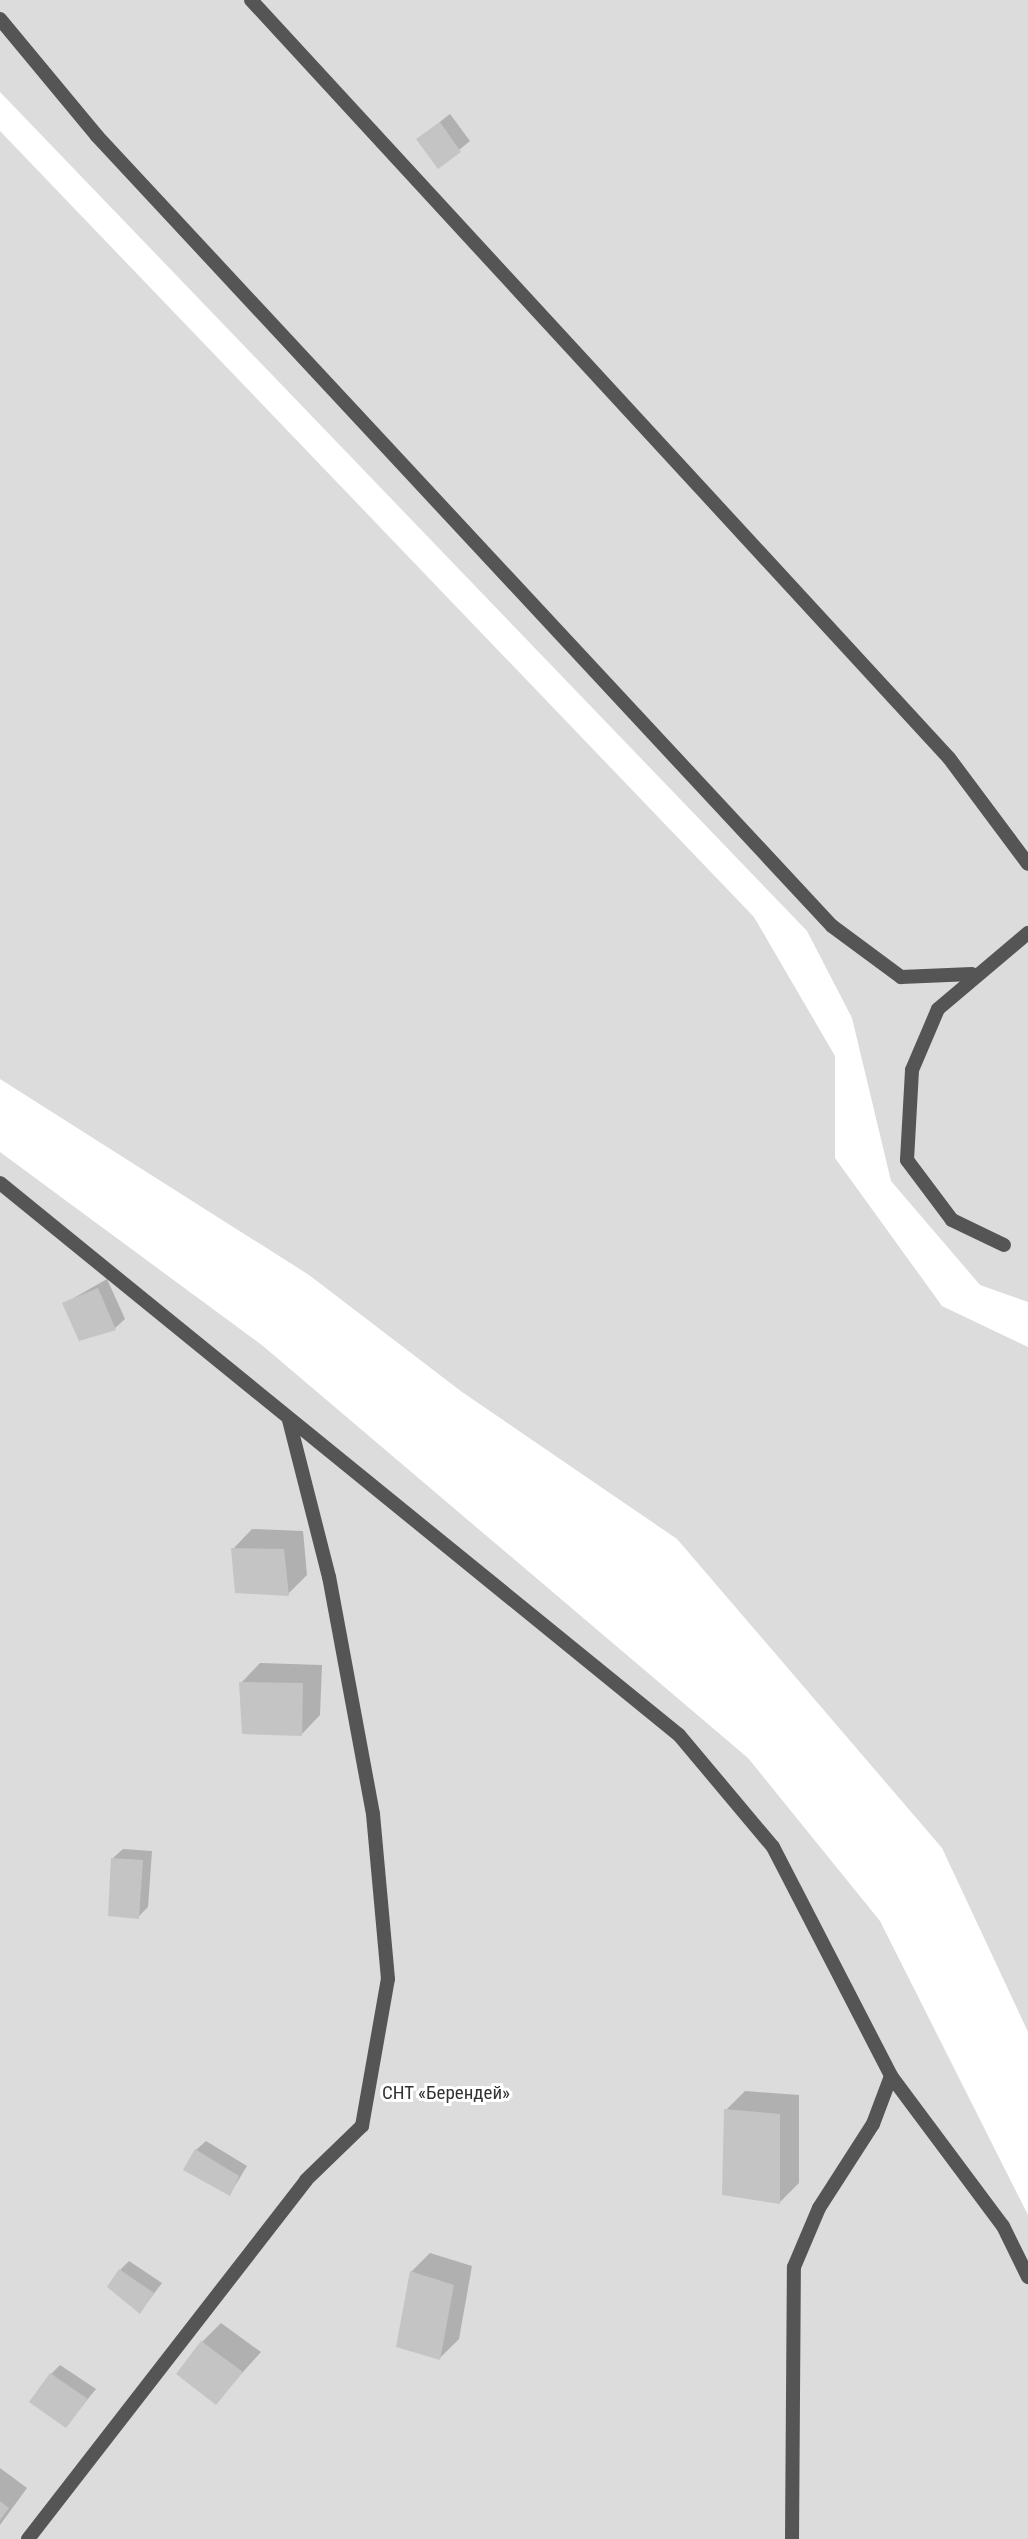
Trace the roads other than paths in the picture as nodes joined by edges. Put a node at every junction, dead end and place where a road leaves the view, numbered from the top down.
1 (251, 0) edge
2 (0, 19) edge
3 (1028, 864) edge
4 (1028, 933) edge
5 (972, 974) junction
6 (0, 1183) edge
7 (1004, 1245) dead end
8 (289, 1420) junction
9 (891, 2076) junction
10 (1028, 2277) edge
11 (28, 2539) edge
12 (792, 2539) edge

1 - 3 lane
2 - 5 lane
4 - 5 lane
5 - 7 lane
6 - 8 lane
8 - 9 lane
8 - 11 lane
9 - 10 lane
9 - 12 lane

